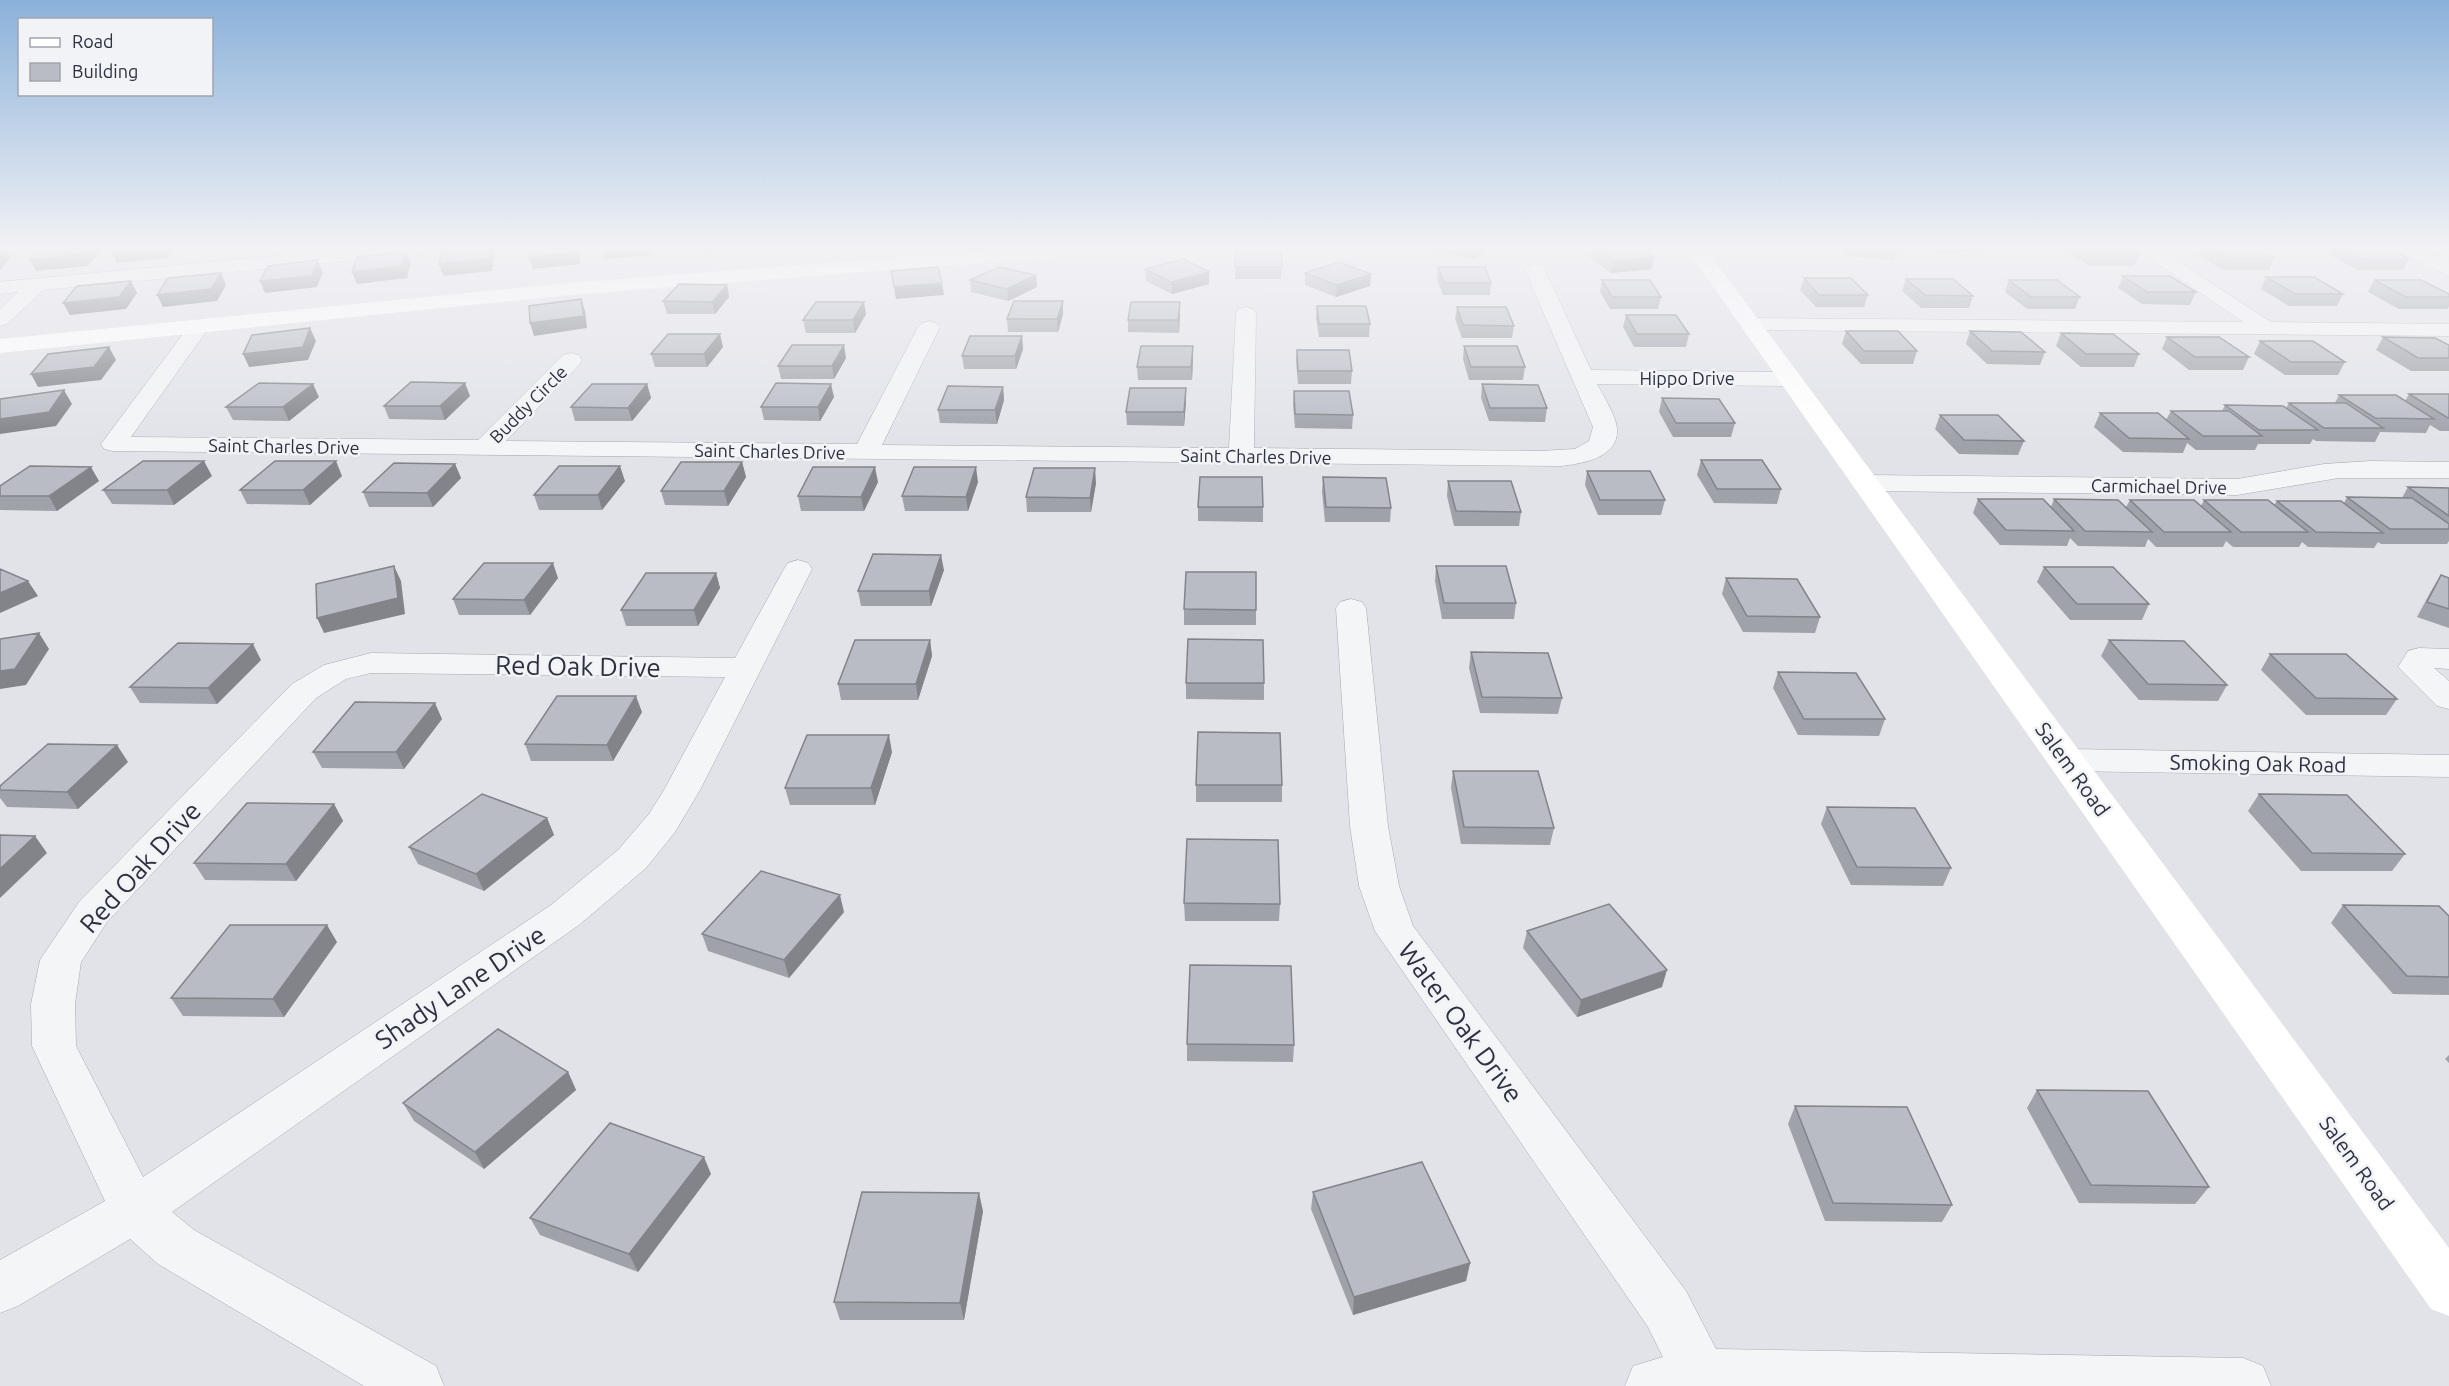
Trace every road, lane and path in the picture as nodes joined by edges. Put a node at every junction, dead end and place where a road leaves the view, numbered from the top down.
1 (1246, 312) dead end
2 (332, 313) edge
3 (1555, 313) edge
4 (1742, 313) edge
5 (2243, 313) edge
6 (1750, 324) junction
7 (199, 326) junction
8 (929, 327) dead end
9 (2266, 328) junction
10 (2449, 330) edge
11 (0, 346) edge
12 (571, 360) dead end
13 (1584, 377) junction
14 (1790, 379) junction
15 (484, 448) junction
16 (866, 452) junction
17 (1241, 456) junction
18 (2449, 470) edge
19 (1866, 483) junction
20 (798, 569) dead end
21 (1351, 608) dead end
22 (2449, 659) edge
23 (745, 668) junction
24 (2449, 699) edge
25 (2067, 760) junction
26 (2449, 766) edge
27 (134, 1210) junction
28 (0, 1288) edge
29 (2449, 1291) edge
30 (1688, 1383) edge
31 (416, 1386) edge
32 (2243, 1386) edge

1 - 17 street
2 - 7 main road
3 - 13 street
4 - 6 main road, Salem Road
5 - 9 street
6 - 9 street
6 - 14 main road, Salem Road
7 - 11 main road
7 - 15 street, Saint Charles Drive
8 - 16 street
9 - 10 street
12 - 15 street, Buddy Circle
13 - 14 street, Hippo Drive
13 - 17 street, Saint Charles Drive
14 - 19 main road, Salem Road
15 - 16 street, Saint Charles Drive
16 - 17 street, Saint Charles Drive
18 - 19 street, Carmichael Drive
19 - 25 main road, Salem Road
20 - 23 street, Shady Lane Drive
21 - 30 street, Water Oak Drive
22 - 24 street
23 - 27 street, Shady Lane Drive
23 - 27 street, Red Oak Drive
25 - 26 street, Smoking Oak Road
25 - 29 main road, Salem Road
27 - 28 street, Shady Lane Drive
27 - 31 street, Red Oak Drive
30 - 32 street

